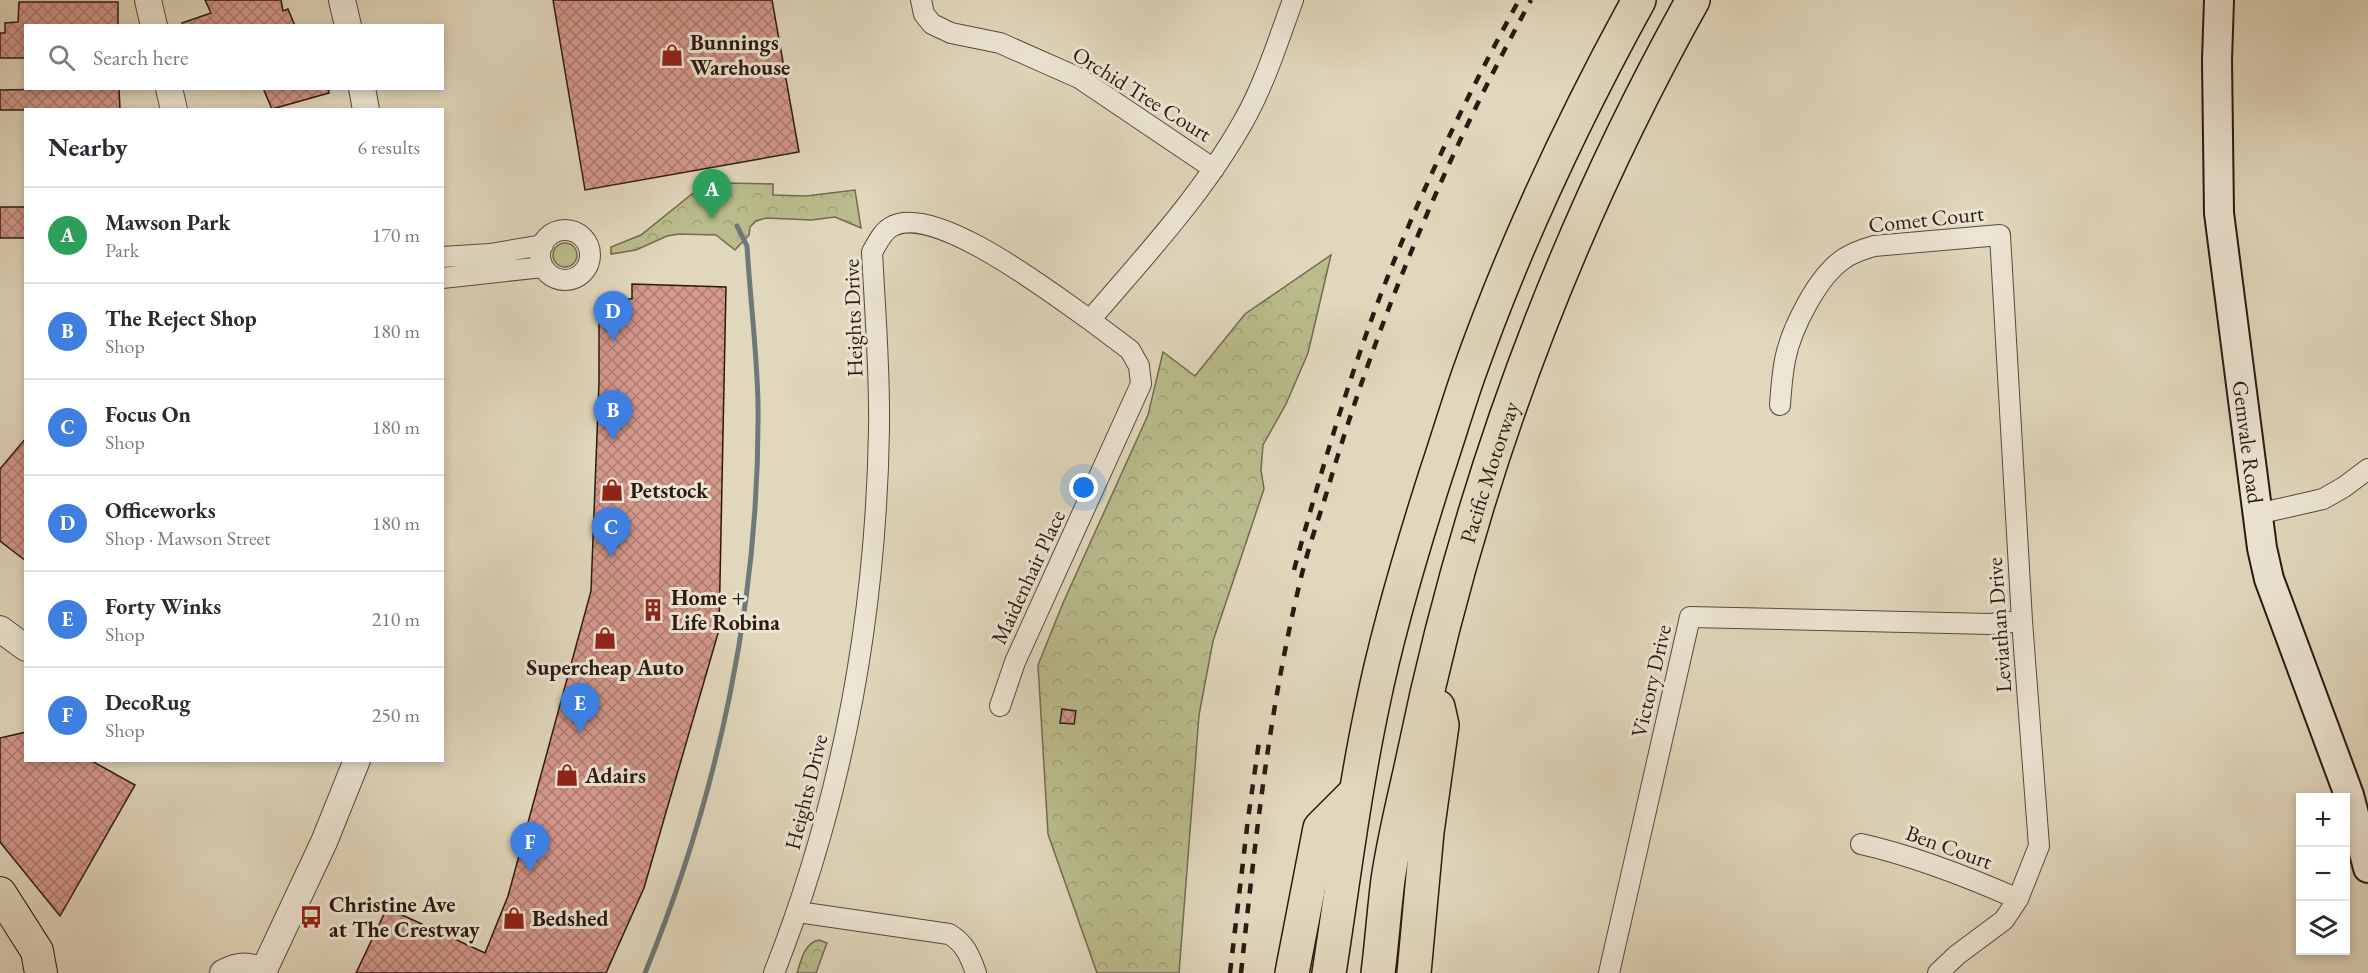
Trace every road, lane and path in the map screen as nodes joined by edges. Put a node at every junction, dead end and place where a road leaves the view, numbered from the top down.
1 (148, 0) edge
2 (342, 0) edge
3 (351, 0) edge
4 (921, 0) edge
5 (1293, 0) edge
6 (1639, 0) edge
7 (1694, 0) edge
8 (2219, 0) edge
9 (154, 24) edge
10 (348, 24) edge
11 (353, 24) edge
12 (169, 90) edge
13 (362, 90) edge
14 (174, 108) edge
15 (366, 108) edge
16 (1214, 169) junction
17 (2000, 235) joint
18 (543, 245) junction
19 (444, 257) edge
20 (543, 267) junction
21 (444, 278) edge
22 (1090, 320) junction
23 (1780, 405) dead end
24 (2368, 469) edge
25 (2257, 514) junction
26 (2022, 621) junction
27 (0, 629) edge
28 (24, 647) edge
29 (1430, 673) junction
30 (1000, 706) dead end
31 (356, 762) edge
32 (1356, 792) junction
33 (1862, 844) dead end
34 (2368, 868) edge
35 (0, 892) edge
36 (2018, 900) junction
37 (798, 912) junction
38 (0, 930) edge
39 (28, 973) edge
40 (40, 973) edge
41 (224, 973) edge
42 (264, 973) edge
43 (774, 973) edge
44 (976, 973) edge
45 (1292, 973) edge
46 (1329, 973) edge
47 (1378, 973) edge
48 (1414, 973) edge
49 (1609, 973) edge
50 (1938, 973) edge

1 - 9 street
2 - 10 street
3 - 11 street
4 - 16 street, Orchid Tree Court
5 - 16 street
6 - 32 highway
7 - 29 highway, Pacific Motorway
8 - 25 main road, Gemvale Road
12 - 14 street
13 - 15 street
16 - 22 street
17 - 23 street, Comet Court
17 - 26 street, Leviathan Drive
18 - 19 street
18 - 20 street
18 - 20 street
20 - 21 street
22 - 30 street, Maidenhair Place
22 - 37 street, Heights Drive
24 - 25 street
25 - 34 main road, Gemvale Road
26 - 36 street, Leviathan Drive
26 - 49 street, Victory Drive
27 - 28 street
29 - 47 highway, Pacific Motorway
29 - 48 highway
31 - 42 street
32 - 45 highway
32 - 46 highway
33 - 36 street, Ben Court
35 - 40 main road
36 - 50 street, Leviathan Drive
37 - 43 street, Heights Drive
37 - 44 street
38 - 39 main road
41 - 42 street

